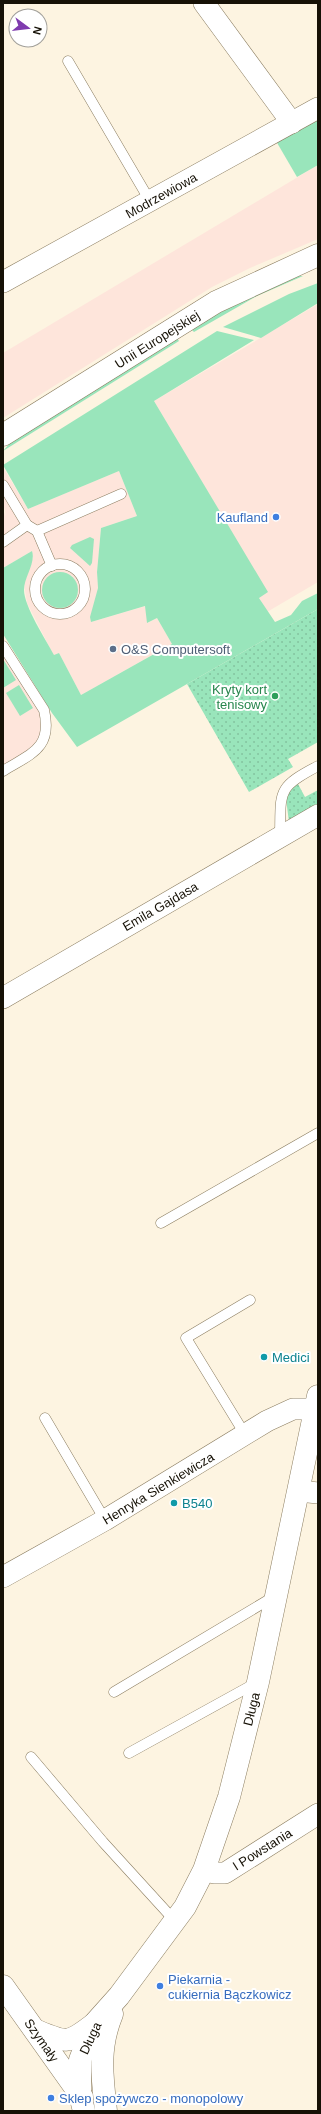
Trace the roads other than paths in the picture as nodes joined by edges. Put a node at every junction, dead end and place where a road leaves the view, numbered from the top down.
1 (204, 3) edge
2 (68, 61) dead end
3 (318, 108) edge
4 (292, 123) junction
5 (150, 201) junction
6 (318, 255) edge
7 (3, 282) edge
8 (3, 435) edge
9 (3, 484) edge
10 (121, 494) dead end
11 (27, 525) junction
12 (37, 531) junction
13 (5, 537) edge
14 (52, 566) junction
15 (3, 646) edge
16 (318, 766) edge
17 (3, 771) edge
18 (318, 815) edge
19 (280, 836) junction
20 (3, 998) edge
21 (318, 1133) edge
22 (161, 1223) dead end
23 (250, 1300) dead end
24 (317, 1403) edge
25 (46, 1418) dead end
26 (246, 1436) junction
27 (309, 1492) edge
28 (105, 1520) junction
29 (3, 1578) edge
30 (277, 1595) junction
31 (258, 1682) junction
32 (114, 1692) dead end
33 (129, 1753) dead end
34 (31, 1757) dead end
35 (318, 1814) edge
36 (204, 1870) junction
37 (175, 1920) junction
38 (3, 1986) edge
39 (119, 1996) junction
40 (94, 2024) junction
41 (35, 2030) junction
42 (82, 2103) edge
43 (95, 2111) edge
44 (106, 2111) edge

1 - 4 street
2 - 5 lane
3 - 4 street, Modrzewiowa
4 - 5 street, Modrzewiowa
5 - 7 street, Modrzewiowa
6 - 8 street, Unii Europejskiej
9 - 11 lane
10 - 12 lane
11 - 12 lane
11 - 13 lane
12 - 14 lane
14 - 14 lane
15 - 17 lane
16 - 19 lane
18 - 19 street, Emila Gajdasa
19 - 20 street, Emila Gajdasa
21 - 22 lane
23 - 26 lane
24 - 26 street, Henryka Sienkiewicza
24 - 27 street, Długa
25 - 28 lane
26 - 28 street, Henryka Sienkiewicza
27 - 30 street, Długa
28 - 29 street, Henryka Sienkiewicza
30 - 31 street, Długa
30 - 32 lane
31 - 33 lane
31 - 36 street, Długa
34 - 37 lane
35 - 36 street, I Powstania
36 - 37 street, Długa
37 - 39 street, Długa
38 - 41 street, Szymały
39 - 40 street, Długa
39 - 44 street, Długa
40 - 41 street
40 - 42 street, Długa
41 - 42 street, Szymały
42 - 43 street, Szymały

